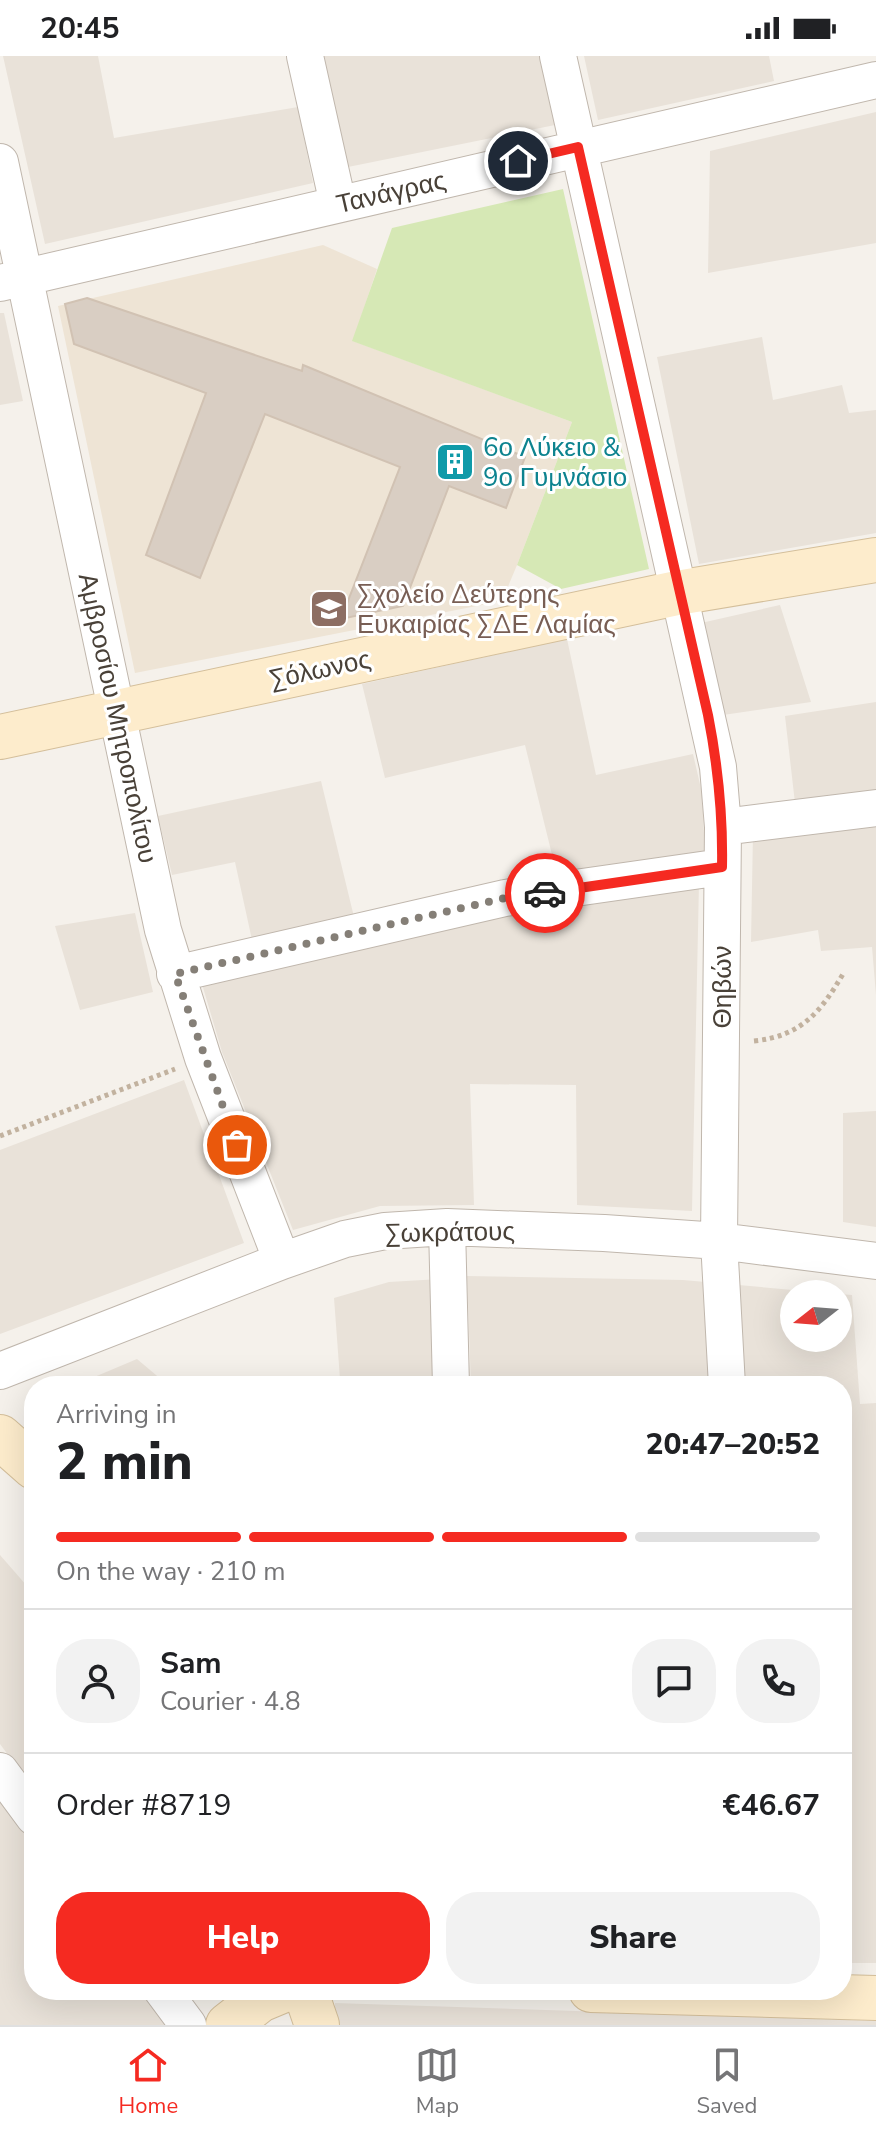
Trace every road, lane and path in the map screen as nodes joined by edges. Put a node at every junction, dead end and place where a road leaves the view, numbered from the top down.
1 (305, 56) edge
2 (558, 56) edge
3 (876, 80) edge
4 (578, 147) junction
5 (0, 162) edge
6 (338, 204) junction
7 (13, 281) edge
8 (876, 560) edge
9 (677, 593) junction
10 (117, 713) junction
11 (0, 737) edge
12 (876, 808) edge
13 (723, 827) junction
14 (722, 867) junction
15 (175, 974) junction
16 (843, 974) dead end
17 (722, 1042) junction
18 (203, 1058) junction
19 (0, 1136) edge
20 (447, 1227) junction
21 (719, 1241) junction
22 (282, 1261) junction
23 (876, 1261) edge
24 (0, 1371) edge
25 (451, 1376) edge
26 (726, 1376) edge
27 (0, 1437) edge
28 (24, 1458) edge
29 (0, 1771) edge
30 (24, 1803) edge
31 (852, 1997) edge
32 (876, 1998) edge
33 (169, 2000) edge
34 (260, 2000) edge
35 (308, 2000) edge
36 (188, 2025) edge
37 (228, 2025) edge
38 (317, 2025) edge

1 - 6 street
2 - 4 street, Θηβών
3 - 4 street, Τανάγρας
4 - 6 street, Τανάγρας
4 - 9 street, Θηβών
5 - 7 street, Αμβροσίου Μητροπολίτου
6 - 7 street, Τανάγρας
7 - 10 street, Αμβροσίου Μητροπολίτου
8 - 9 street, Σόλωνος
9 - 10 street, Σόλωνος
9 - 13 street, Θηβών
10 - 11 street, Σόλωνος
10 - 15 street, Αμβροσίου Μητροπολίτου
12 - 13 street
13 - 14 street, Θηβών
14 - 15 street
14 - 17 street, Θηβών
15 - 18 street, Αμβροσίου Μητροπολίτου
16 - 17 path
17 - 21 street, Θηβών
18 - 19 path
18 - 22 street, Αμβροσίου Μητροπολίτου
20 - 21 street, Σωκράτους
20 - 22 street, Σωκράτους
20 - 25 street
21 - 23 street, Σωκράτους
21 - 26 street, Θηβών
22 - 24 street, Σωκράτους
27 - 28 street
29 - 30 street
31 - 32 street
33 - 36 street
34 - 37 street
35 - 38 street

